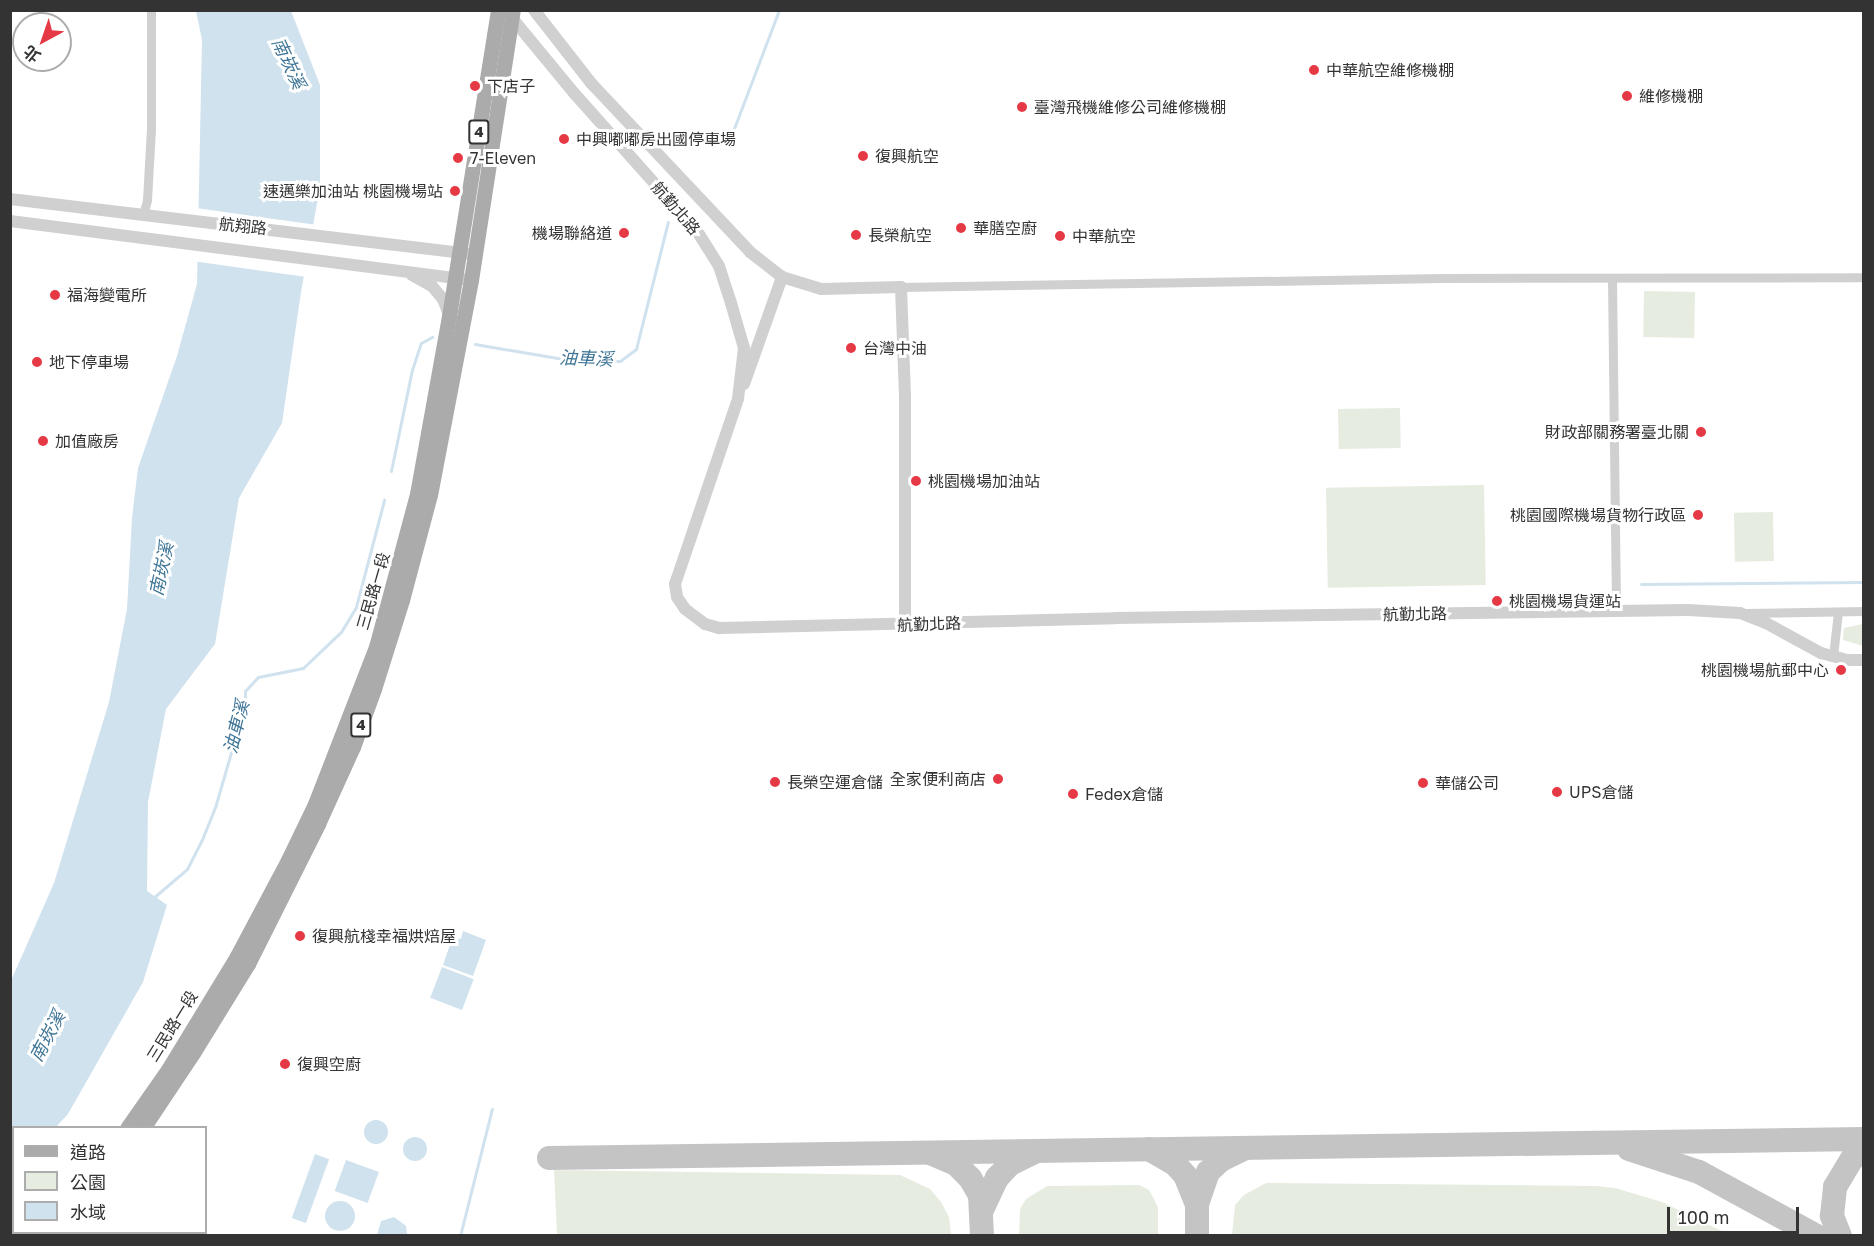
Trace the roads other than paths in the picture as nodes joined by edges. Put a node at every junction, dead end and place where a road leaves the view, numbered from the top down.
1 (150, 10) edge
2 (534, 10) edge
3 (507, 12) edge
4 (10, 200) edge
5 (149, 216) junction
6 (10, 220) edge
7 (467, 254) junction
8 (399, 270) junction
9 (456, 277) junction
10 (1863, 277) edge
11 (782, 278) junction
12 (471, 280) junction
13 (1612, 280) junction
14 (901, 287) junction
15 (449, 316) junction
16 (738, 399) junction
17 (1616, 611) junction
18 (1863, 611) edge
19 (1838, 612) junction
20 (1740, 613) junction
21 (905, 625) junction
22 (1833, 656) junction
23 (1863, 660) edge
24 (129, 1126) edge
25 (144, 1126) edge
26 (21, 1234) edge
27 (42, 1236) edge

1 - 5 street
2 - 11 street
3 - 7 main road, 三民路一段 / 4
3 - 16 street, 航勤北路
4 - 5 street, 航翔路
5 - 7 street, 航翔路
6 - 8 street, 航翔路
7 - 9 main road, 三民路一段 / 4
7 - 12 main road, 三民路一段 / 4
8 - 9 street, 航翔路
8 - 15 street
9 - 12 street, 航翔路
9 - 15 main road, 三民路一段 / 4
10 - 13 street
11 - 14 street
11 - 16 street
12 - 25 main road, 三民路一段 / 4
13 - 14 street
13 - 17 street
14 - 21 street
15 - 24 main road, 三民路一段 / 4
16 - 21 street, 航勤北路
17 - 20 street, 航勤北路
17 - 21 street, 航勤北路
18 - 19 street
19 - 20 street
19 - 22 street
20 - 22 street, 航勤北路
22 - 23 street, 航勤北路
26 - 27 street

